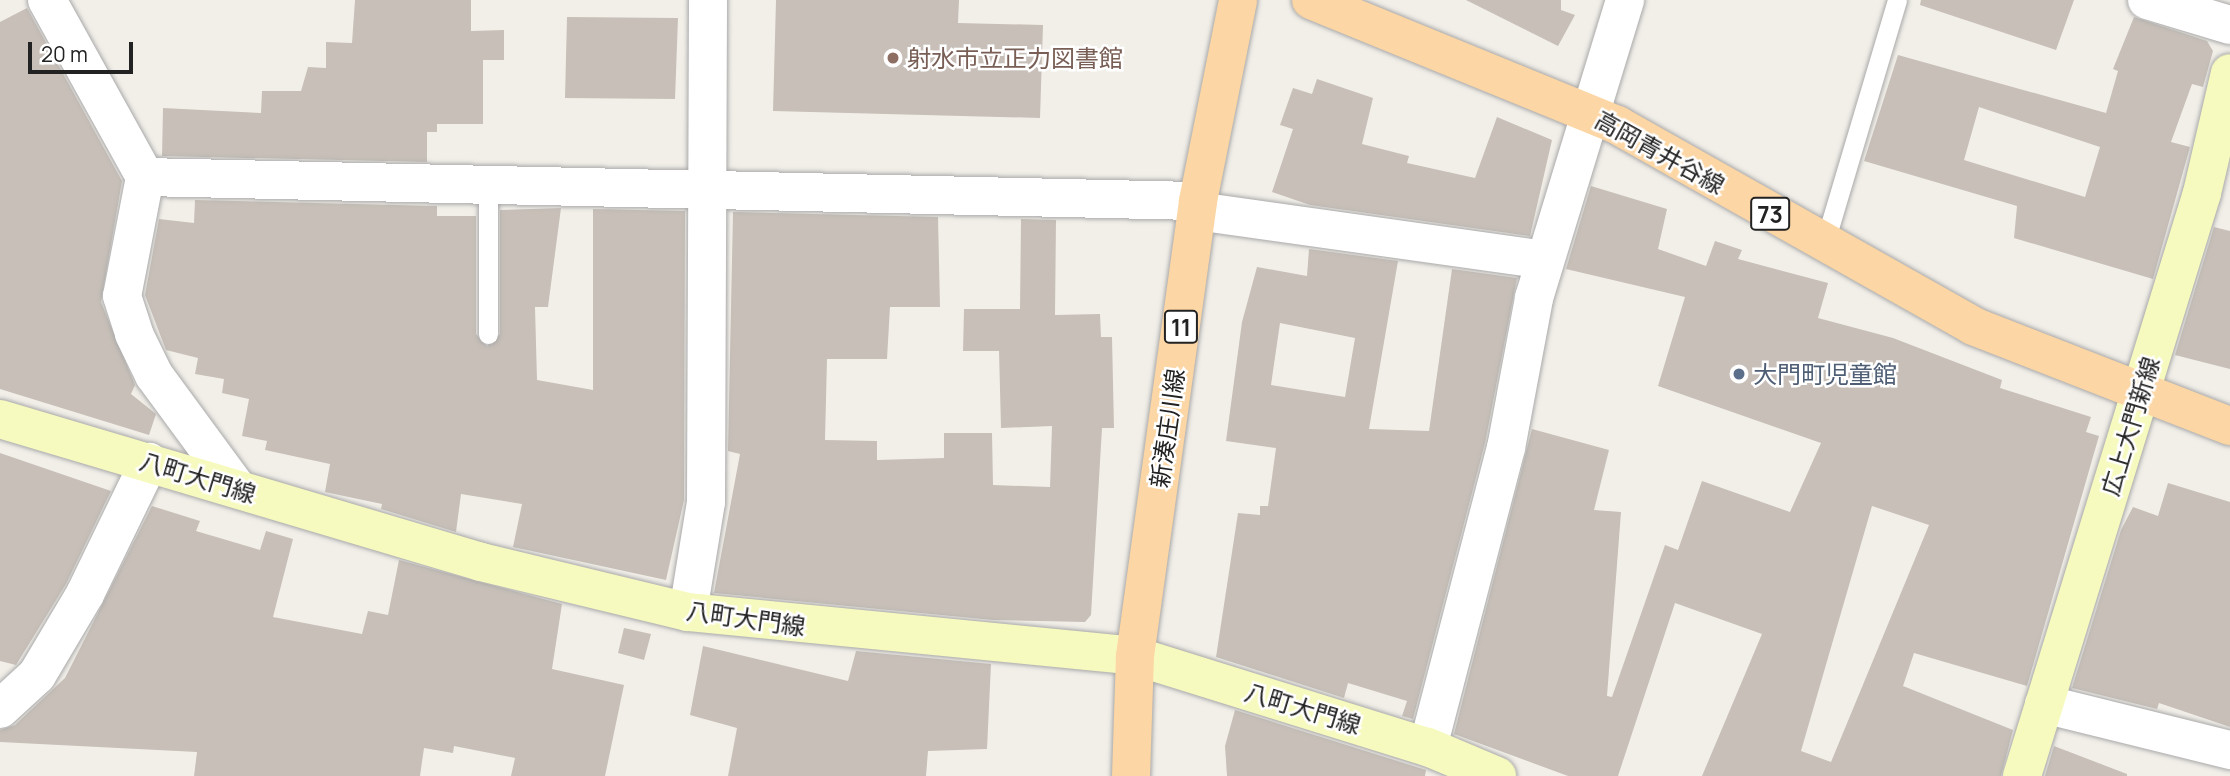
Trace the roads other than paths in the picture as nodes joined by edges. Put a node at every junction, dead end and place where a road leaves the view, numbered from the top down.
1 (47, 0) edge
2 (708, 0) edge
3 (1238, 0) edge
4 (1311, 0) edge
5 (1625, 0) edge
6 (1897, 0) edge
7 (2147, 0) edge
8 (2230, 25) edge
9 (2230, 73) edge
10 (1594, 114) junction
11 (145, 177) junction
12 (488, 182) junction
13 (705, 186) junction
14 (1198, 206) junction
15 (1824, 245) junction
16 (1545, 260) junction
17 (488, 334) dead end
18 (2138, 395) junction
19 (0, 419) edge
20 (2230, 426) edge
21 (149, 462) junction
22 (237, 488) junction
23 (688, 612) junction
24 (1135, 656) junction
25 (2044, 704) junction
26 (0, 709) edge
27 (1428, 747) junction
28 (2230, 750) edge
29 (1131, 776) edge
30 (1497, 776) edge
31 (2022, 776) edge

1 - 11 street
2 - 13 street
3 - 14 main road, 新湊庄川線 / 11
4 - 10 main road, 高岡青井谷線 / 73
5 - 10 street
6 - 15 lane
7 - 8 street
9 - 18 main road, 広上大門新線
10 - 15 main road, 高岡青井谷線 / 73
10 - 16 street
11 - 12 street
11 - 22 street
12 - 13 street
12 - 17 lane
13 - 14 street
13 - 23 street
14 - 16 street
14 - 24 main road, 新湊庄川線 / 11
15 - 18 main road, 高岡青井谷線 / 73
16 - 27 street
18 - 20 main road, 高岡青井谷線 / 73
18 - 25 main road, 広上大門新線
19 - 21 main road, 八町大門線
21 - 22 main road, 八町大門線
21 - 26 street
22 - 23 main road, 八町大門線
23 - 24 main road, 八町大門線
24 - 27 main road, 八町大門線
24 - 29 main road, 新湊庄川線 / 11
25 - 28 street
25 - 31 main road, 広上大門新線
27 - 30 main road, 八町大門線

